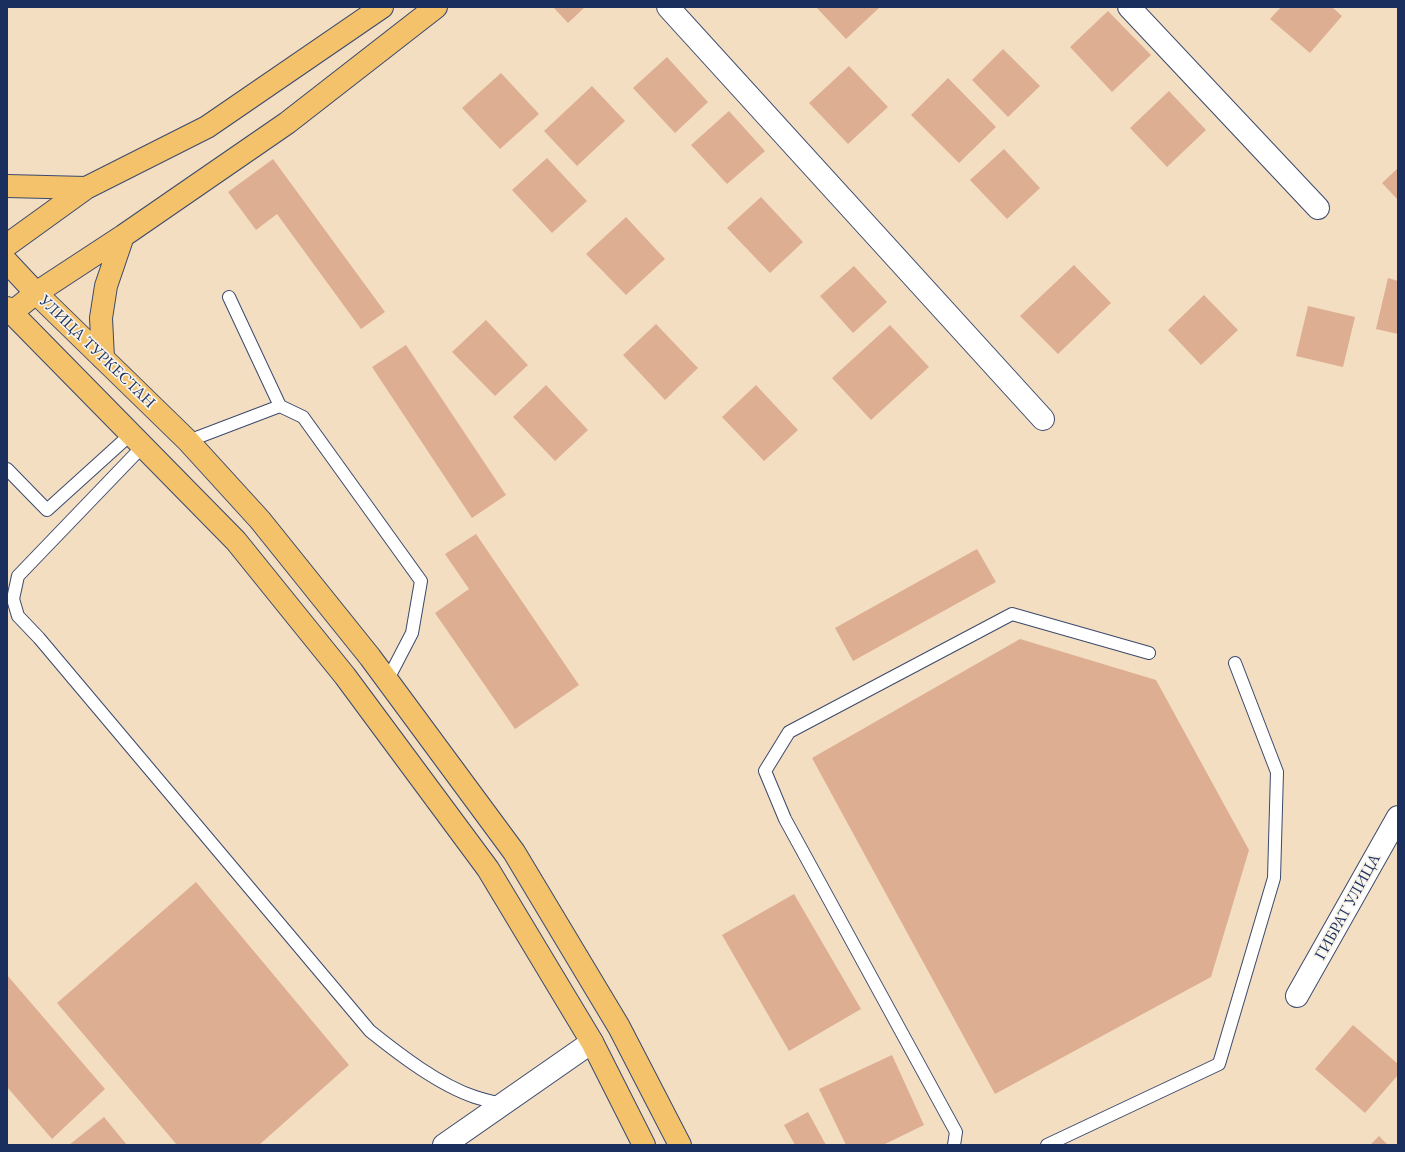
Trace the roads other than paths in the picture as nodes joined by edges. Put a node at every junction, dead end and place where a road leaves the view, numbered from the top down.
1 (382, 7) edge
2 (436, 7) edge
3 (668, 7) edge
4 (1129, 7) edge
5 (7, 186) edge
6 (86, 188) junction
7 (1318, 208) dead end
8 (123, 236) junction
9 (7, 245) edge
10 (7, 262) edge
11 (36, 293) junction
12 (229, 297) dead end
13 (9, 311) edge
14 (103, 358) junction
15 (280, 406) junction
16 (1043, 419) dead end
17 (137, 440) junction
18 (188, 441) junction
19 (7, 469) edge
20 (1149, 653) dead end
21 (1236, 663) dead end
22 (387, 681) junction
23 (1398, 817) edge
24 (1297, 996) dead end
25 (592, 1042) junction
26 (502, 1104) junction
27 (444, 1145) edge
28 (644, 1145) edge
29 (680, 1145) edge
30 (954, 1145) edge
31 (1047, 1145) edge

1 - 6 main road
2 - 8 main road
3 - 16 street
4 - 7 street
5 - 6 main road
6 - 9 main road
8 - 11 main road
8 - 14 main road
10 - 11 main road, УЛИЦА ТУРКЕСТАН
11 - 13 main road
11 - 14 main road, УЛИЦА ТУРКЕСТАН
12 - 15 lane
13 - 17 main road
14 - 18 main road, УЛИЦА ТУРКЕСТАН
15 - 18 lane
15 - 22 lane
17 - 19 lane
17 - 25 main road
17 - 26 lane
18 - 22 main road, УЛИЦА ТУРКЕСТАН
20 - 30 lane
21 - 31 lane
22 - 29 main road, УЛИЦА ТУРКЕСТАН
23 - 24 street, ГИБРАТ УЛИЦА
25 - 26 street
25 - 28 main road
26 - 27 street

